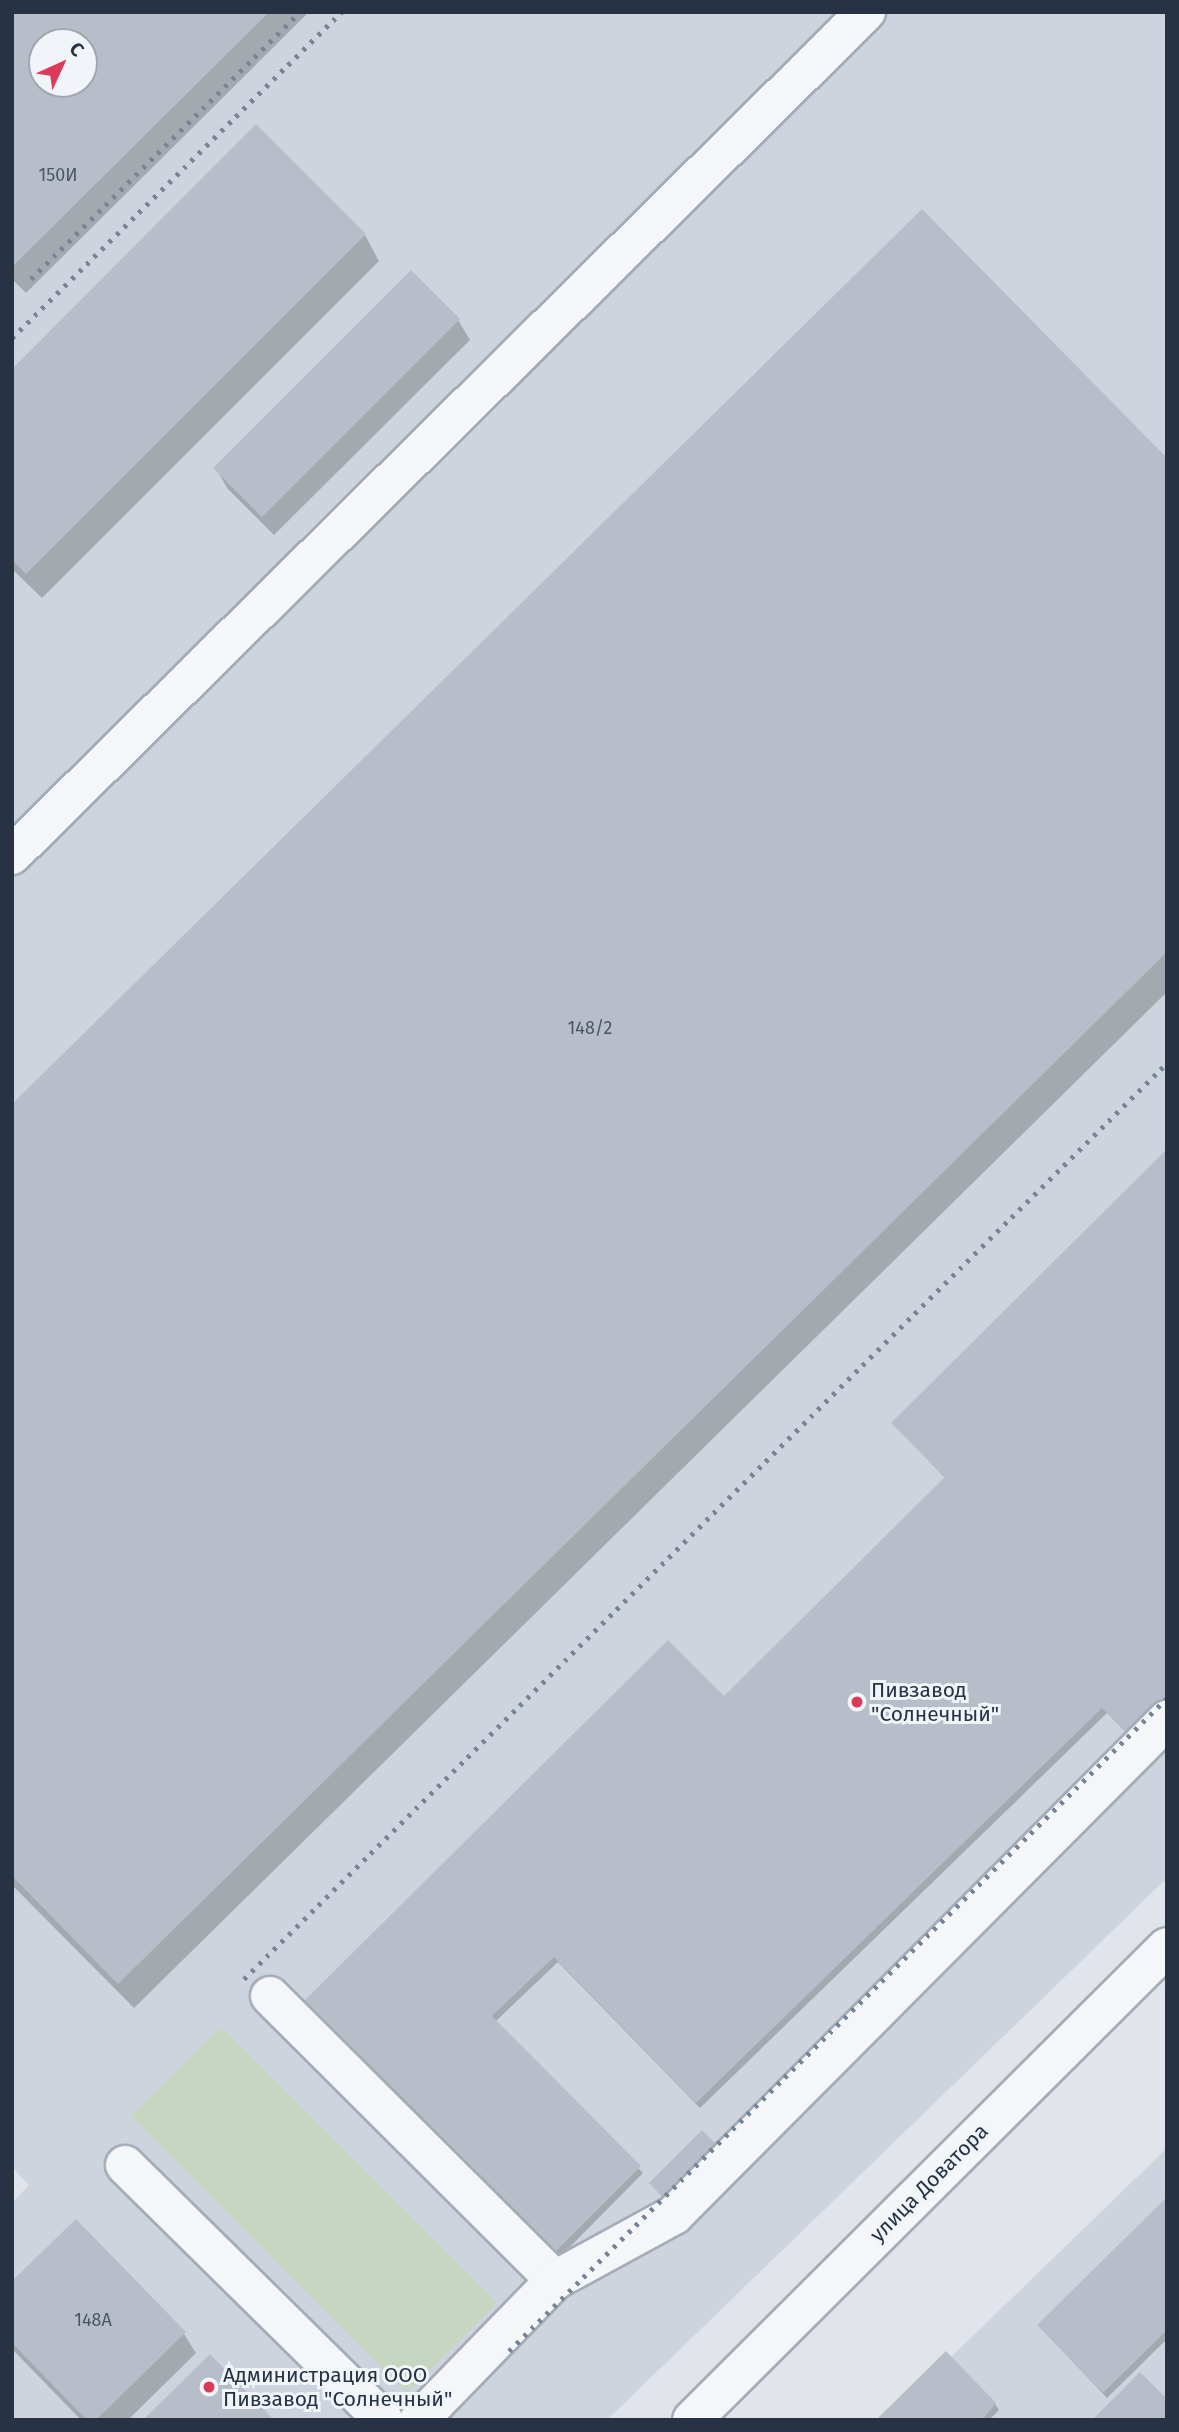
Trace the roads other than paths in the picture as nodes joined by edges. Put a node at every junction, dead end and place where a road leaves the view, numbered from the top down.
1 (866, 12) edge
2 (12, 855) edge
3 (1167, 1720) edge
4 (1167, 1947) edge
5 (270, 1996) dead end
6 (125, 2165) dead end
7 (555, 2280) junction
8 (384, 2420) edge
9 (419, 2420) edge
10 (692, 2420) edge

1 - 2 street
3 - 7 street
4 - 10 street, улица Доватора
5 - 7 street
6 - 8 street
7 - 9 street

